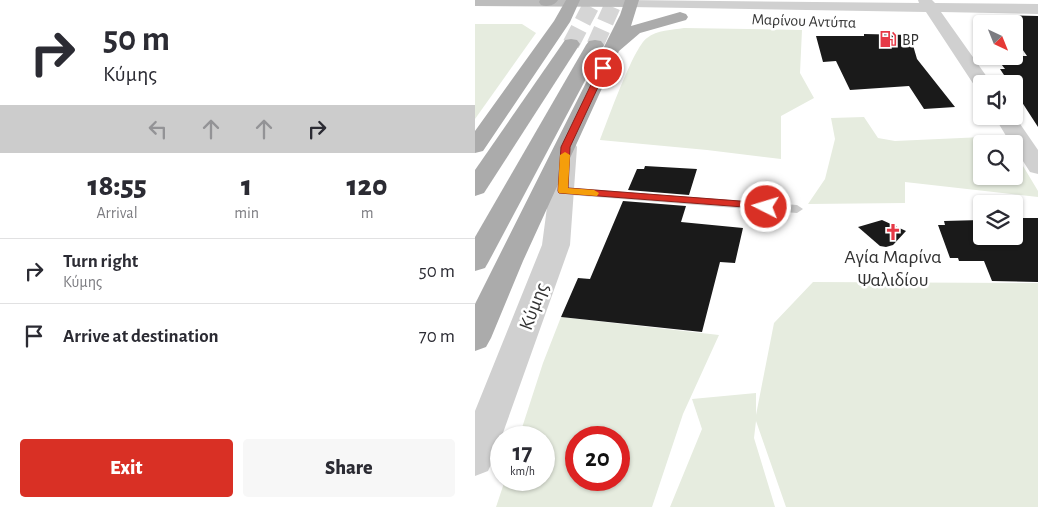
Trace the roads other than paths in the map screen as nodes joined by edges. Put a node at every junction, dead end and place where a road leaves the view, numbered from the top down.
1 (506, 1) edge
2 (549, 1) edge
3 (475, 2) edge
4 (928, 4) edge
5 (570, 5) edge
6 (630, 6) edge
7 (1038, 9) edge
8 (475, 12) edge
9 (680, 17) junction
10 (865, 22) dead end
11 (924, 24) dead end
12 (943, 24) junction
13 (962, 24) dead end
14 (571, 44) tunnel mouth
15 (603, 48) junction
16 (977, 75) edge
17 (1010, 125) edge
18 (475, 146) edge
19 (566, 147) junction
20 (1038, 167) edge
21 (475, 188) edge
22 (563, 191) junction
23 (797, 209) dead end
24 (475, 261) edge
25 (475, 338) edge
26 (475, 458) edge

1 - 2 main road
1 - 3 main road
2 - 5 main road
4 - 6 street, Μαρίνου Αντύπα
4 - 7 street, Μαρίνου Αντύπα
4 - 12 street
5 - 6 main road
5 - 8 main road
5 - 18 main road
6 - 9 street, Μαρίνου Αντύπα
6 - 15 main road, Κύμης
9 - 10 street, Μαρίνου Αντύπα
9 - 15 main road
11 - 12 street
12 - 13 street
12 - 16 street
14 - 21 main road
15 - 19 main road, Κύμης
15 - 24 main road, Κύμης
17 - 20 street
19 - 22 street, Κύμης
19 - 25 main road, Κύμης
22 - 23 lane
22 - 26 street, Κύμης

